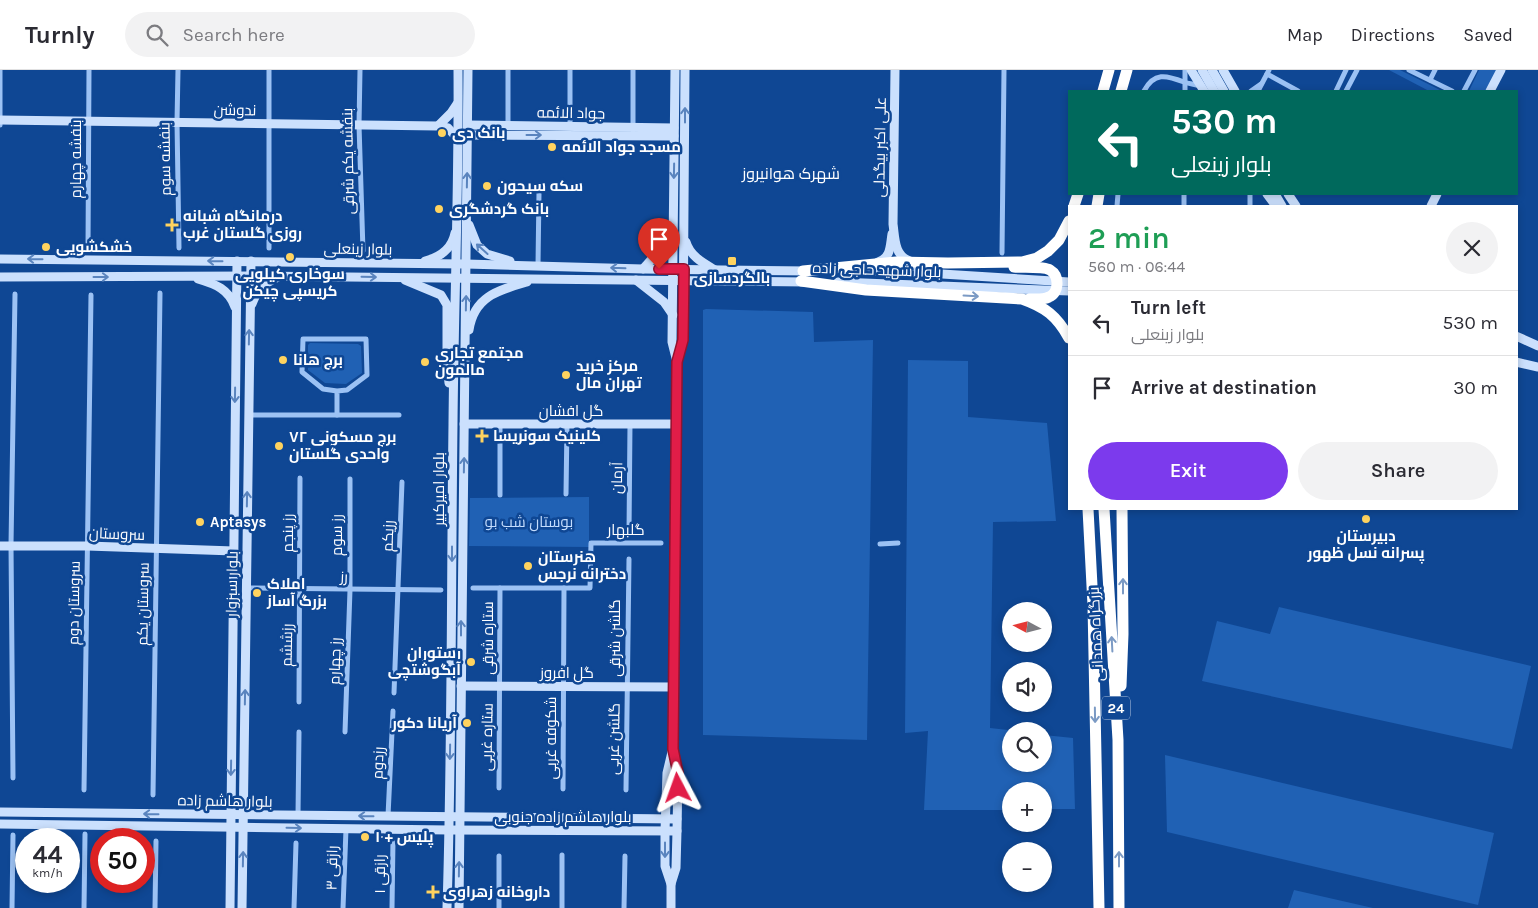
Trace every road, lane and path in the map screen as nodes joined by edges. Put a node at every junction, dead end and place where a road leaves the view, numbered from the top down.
1 (0, 70) edge
2 (89, 70) edge
3 (178, 70) edge
4 (269, 70) edge
5 (360, 70) edge
6 (458, 70) edge
7 (468, 70) edge
8 (508, 70) edge
9 (570, 70) edge
10 (633, 70) edge
11 (675, 70) edge
12 (685, 70) edge
13 (895, 70) edge
14 (1004, 70) edge
15 (1109, 70) edge
16 (1127, 70) edge
17 (1185, 70) edge
18 (1191, 70) edge
19 (1202, 70) edge
20 (1212, 70) edge
21 (1223, 70) edge
22 (1346, 70) edge
23 (1357, 70) edge
24 (1410, 70) edge
25 (1435, 70) edge
26 (1475, 70) edge
27 (1502, 70) edge
28 (1268, 72) edge
29 (1430, 80) junction
30 (1186, 83) junction
31 (1262, 84) junction
32 (1202, 89) edge
33 (1103, 90) edge
34 (1121, 90) edge
35 (1144, 90) edge
36 (1186, 90) edge
37 (1213, 90) edge
38 (1223, 90) edge
39 (1235, 90) edge
40 (1253, 90) edge
41 (1259, 90) edge
42 (1296, 90) edge
43 (1336, 90) edge
44 (1347, 90) edge
45 (1450, 90) edge
46 (1465, 90) edge
47 (1491, 90) edge
48 (458, 102) junction
49 (0, 120) edge
50 (88, 121) junction
51 (177, 122) junction
52 (268, 124) junction
53 (0, 125) edge
54 (360, 125) junction
55 (468, 125) junction
56 (438, 126) junction
57 (508, 130) junction
58 (570, 131) junction
59 (633, 132) junction
60 (674, 132) junction
61 (468, 135) junction
62 (458, 139) junction
63 (539, 193) dead end
64 (1289, 195) edge
65 (1297, 205) edge
66 (462, 220) junction
67 (1068, 223) edge
68 (893, 224) junction
69 (673, 235) junction
70 (684, 238) junction
71 (179, 248) dead end
72 (269, 248) dead end
73 (88, 249) dead end
74 (363, 251) dead end
75 (1002, 254) dead end
76 (0, 259) edge
77 (237, 261) junction
78 (251, 261) junction
79 (912, 262) junction
80 (399, 264) junction
81 (456, 264) junction
82 (466, 264) junction
83 (871, 264) junction
84 (948, 264) junction
85 (541, 265) junction
86 (644, 269) junction
87 (674, 269) junction
88 (684, 269) junction
89 (715, 270) junction
90 (0, 276) edge
91 (191, 276) junction
92 (237, 276) junction
93 (250, 276) junction
94 (280, 276) junction
95 (802, 276) junction
96 (398, 277) junction
97 (456, 278) junction
98 (466, 278) junction
99 (540, 279) junction
100 (636, 280) junction
101 (674, 280) junction
102 (684, 281) junction
103 (1068, 282) edge
104 (1043, 285) junction
105 (1068, 292) edge
106 (160, 293) dead end
107 (15, 294) dead end
108 (91, 295) dead end
109 (1022, 299) junction
110 (250, 309) junction
111 (236, 311) junction
112 (673, 315) junction
113 (1068, 336) edge
114 (1518, 337) edge
115 (1538, 346) edge
116 (466, 358) junction
117 (677, 362) junction
118 (1518, 362) edge
119 (1538, 367) edge
120 (337, 391) junction
121 (248, 415) junction
122 (337, 415) junction
123 (399, 415) dead end
124 (453, 423) junction
125 (464, 424) junction
126 (500, 424) junction
127 (567, 424) junction
128 (630, 424) junction
129 (677, 424) junction
130 (300, 478) dead end
131 (350, 479) dead end
132 (402, 482) dead end
133 (500, 494) dead end
134 (566, 494) dead end
135 (1082, 510) edge
136 (1088, 510) edge
137 (1104, 510) edge
138 (1122, 510) edge
139 (629, 533) dead end
140 (660, 543) dead end
141 (898, 543) dead end
142 (880, 544) dead end
143 (11, 545) junction
144 (0, 546) edge
145 (87, 546) junction
146 (156, 549) junction
147 (234, 551) junction
148 (628, 559) dead end
149 (246, 588) junction
150 (300, 588) junction
151 (473, 588) dead end
152 (500, 588) junction
153 (564, 588) junction
154 (350, 590) junction
155 (399, 590) junction
156 (441, 590) dead end
157 (1092, 605) junction
158 (462, 686) junction
159 (500, 687) junction
160 (564, 687) junction
161 (673, 687) junction
162 (628, 688) junction
163 (394, 693) dead end
164 (299, 702) dead end
165 (393, 711) dead end
166 (299, 732) dead end
167 (345, 732) dead end
168 (1118, 740) junction
169 (673, 749) junction
170 (13, 778) dead end
171 (499, 788) dead end
172 (563, 789) dead end
173 (84, 790) dead end
174 (626, 790) dead end
175 (153, 795) dead end
176 (0, 812) edge
177 (231, 814) junction
178 (243, 815) junction
179 (298, 815) junction
180 (388, 816) junction
181 (450, 817) junction
182 (460, 817) junction
183 (666, 818) junction
184 (677, 819) junction
185 (0, 824) edge
186 (230, 827) junction
187 (243, 827) junction
188 (346, 828) junction
189 (449, 830) junction
190 (460, 830) junction
191 (665, 831) junction
192 (677, 831) junction
193 (85, 834) dead end
194 (13, 835) dead end
195 (393, 840) dead end
196 (156, 841) dead end
197 (296, 843) dead end
198 (562, 855) dead end
199 (499, 856) dead end
200 (625, 856) dead end
201 (671, 884) junction
202 (12, 908) edge
203 (84, 908) edge
204 (154, 908) edge
205 (230, 908) edge
206 (242, 908) edge
207 (294, 908) edge
208 (344, 908) edge
209 (392, 908) edge
210 (447, 908) edge
211 (459, 908) edge
212 (499, 908) edge
213 (562, 908) edge
214 (624, 908) edge
215 (670, 908) edge
216 (1100, 908) edge
217 (1119, 908) edge

1 - 49 street
2 - 50 street, بنفشه چهارم
3 - 51 street, بنفشه سوم
4 - 52 street
5 - 54 street, بنفشه یکم شرقی
6 - 48 main road, بلوار امیرکبیر
7 - 55 main road, بلوار امیرکبیر
8 - 57 street
9 - 58 street
10 - 59 street
11 - 60 main road
70 -> 12 main road
13 - 68 main road, علی اکبر بیگدلی
14 - 75 street
15 - 33 highway
16 - 34 highway
17 - 30 street
18 - 32 main road
19 - 37 main road
20 - 38 main road
21 - 39 main road
22 - 43 street
23 - 44 street
24 - 29 street
25 - 29 street
26 - 46 street
27 - 47 main road
28 - 31 street
28 - 42 street
29 - 45 street
30 - 32 street
30 - 35 street
30 - 36 street
31 - 40 street
31 - 41 street
48 - 56 main road
48 - 62 main road, بلوار امیرکبیر
49 - 50 main road, ندوشن
49 - 53 street
50 - 51 main road, ندوشن
50 - 73 street, بنفشه چهارم
51 - 52 main road, ندوشن
51 - 71 street, بنفشه سوم
52 - 54 main road, ندوشن
52 - 72 street
54 - 56 main road, ندوشن
54 - 74 street, بنفشه یکم شرقی
55 - 57 main road, جواد الائمه
55 - 61 main road, بلوار امیرکبیر
56 - 62 main road
57 - 58 main road, جواد الائمه
57 - 61 main road, جواد الائمه
58 - 59 main road, جواد الائمه
59 - 60 main road, جواد الائمه
60 -> 69 main road
66 -> 61 main road, بلوار امیرکبیر
62 - 66 main road, بلوار امیرکبیر
63 - 85 street
64 - 65 main road
66 - 80 main road
66 - 81 main road, بلوار امیرکبیر
66 - 82 main road, بلوار امیرکبیر
85 -> 66 main road
67 - 84 highway
68 - 79 main road, علی اکبر بیگدلی
68 - 83 main road, علی اکبر بیگدلی
69 - 86 main road
69 - 87 main road
70 - 88 main road
70 - 89 main road
77 -> 76 main road, بلوار زینعلی
77 - 78 main road, بلوار زینعلی
77 - 92 main road, بلوار سبزوار
78 - 80 main road, بلوار زینعلی
78 - 93 main road, بلوار سبزوار
79 - 83 highway
79 - 84 highway
80 - 81 main road, بلوار زینعلی
81 - 82 main road, بلوار زینعلی
81 - 97 main road, بلوار امیرکبیر
82 - 85 main road, بلوار زینعلی
82 - 98 main road, بلوار امیرکبیر
83 - 95 highway
84 - 109 highway
86 -> 85 main road, بلوار زینعلی
86 - 87 main road, بلوار زینعلی
87 - 88 main road, بلوار زینعلی
87 - 101 main road
88 - 89 main road, بلوار شهید حاجی زاده
88 - 102 main road
89 - 95 main road, بلوار شهید حاجی زاده
90 -> 91 main road, بلوار زینعلی
91 - 92 main road, بلوار زینعلی
91 - 111 main road
92 - 93 main road, بلوار زینعلی
92 - 111 main road, بلوار سبزوار
93 - 94 main road, بلوار زینعلی
93 - 110 main road, بلوار سبزوار
94 -> 96 main road, بلوار زینعلی
94 - 110 main road
95 - 102 main road, بلوار شهید حاجی زاده
95 - 104 main road, بلوار شهید حاجی زاده
95 -> 109 highway
96 - 97 main road, بلوار زینعلی
96 - 124 main road
97 - 98 main road, بلوار زینعلی
97 - 124 main road, بلوار امیرکبیر
98 - 99 main road, بلوار زینعلی
116 -> 98 main road, بلوار امیرکبیر
99 - 100 main road, بلوار زینعلی
99 - 116 main road
100 - 101 main road, بلوار زینعلی
100 - 112 main road
101 - 102 main road, بلوار زینعلی
101 - 112 main road
102 - 117 main road
103 - 104 main road, بلوار شهید حاجی زاده
104 - 105 main road, بلوار شهید حاجی زاده
106 - 146 street, سروستان یکم
107 - 143 street
108 - 145 street, سروستان دوم
109 - 113 highway
121 -> 110 main road, بلوار سبزوار
111 -> 147 main road, بلوار سبزوار
112 - 117 main road
114 - 115 main road
116 - 125 main road, بلوار امیرکبیر
117 - 129 main road
118 - 119 main road
120 - 120 street
120 - 122 street
121 - 122 street
149 -> 121 main road, بلوار سبزوار
122 - 123 street
124 -> 181 main road, بلوار امیرکبیر
125 - 126 main road, گل افشان
158 -> 125 main road, بلوار امیرکبیر
126 - 127 main road, گل افشان
126 - 133 street
127 - 128 main road, گل افشان
127 - 134 street
128 - 129 main road, گل افشان
128 - 139 street, آرمان
129 - 161 main road
130 - 150 street, رز پنجم
131 - 154 street, رز سوم
132 - 155 street, رزیکم
135 - 157 highway
136 - 157 highway, بزرگراه همدانی / 24
168 -> 137 highway, بزرگراه همدانی / 24
168 -> 138 highway
140 - 153 street, گلبهار
141 - 142 street
143 - 144 main road, سروستان
143 - 145 main road, سروستان
143 - 170 street
145 - 146 main road, سروستان
145 - 173 street, سروستان دوم
146 - 147 main road, سروستان
146 - 175 street, سروستان یکم
147 -> 177 main road, بلوار سبزوار
148 - 162 street, گلشن شرقی
149 - 150 street, رز
178 -> 149 main road, بلوار سبزوار
150 - 154 street, رز
150 - 164 street, رزششم
151 - 152 street
152 - 153 street
152 - 159 street, ستاره شرقی
153 - 160 street, شکوفه غربی
154 - 155 street, رز
154 - 167 street, رز چهارم
155 - 156 street, رز
155 - 163 street
157 -> 216 highway, بزرگراه همدانی / 24
158 - 159 main road, گل افروز
158 - 182 main road, بلوار امیرکبیر
159 - 160 main road, گل افروز
159 - 171 street, ستاره غربی
160 - 162 main road, گل افروز
160 - 172 street, شکوفه غربی
161 - 162 main road, گل افروز
161 - 169 main road
162 - 174 street, گلشن غربی
165 - 180 street, رزدوم
166 - 179 street
217 -> 168 highway, بزرگراه همدانی / 24
169 - 183 main road
169 - 184 main road
177 -> 176 main road, بلوار هاشم زاده
177 - 178 main road, بلوار هاشم زاده
177 - 186 main road, بلوار سبزوار
178 - 179 main road, بلوار هاشم زاده
178 - 187 main road, بلوار سبزوار
180 -> 179 main road, بلوار هاشم زاده
180 - 181 main road, بلوار هاشم زاده
181 - 182 main road, بلوار هاشم زاده جنوبی
181 - 189 main road, بلوار امیرکبیر
182 - 183 main road, بلوار هاشم زاده جنوبی
182 - 190 main road, بلوار امیرکبیر
183 - 184 main road, بلوار هاشم زاده جنوبی
183 - 191 main road
184 - 192 main road
185 - 186 main road, بلوار هاشم زاده
186 - 187 main road, بلوار هاشم زاده
186 - 205 main road, بلوار سبزوار
187 -> 188 main road, بلوار هاشم زاده
206 -> 187 main road, بلوار سبزوار
188 - 189 main road, بلوار هاشم زاده
188 - 208 street, رازقی ۳
189 - 190 main road, بلوار هاشم زاده جنوبی
189 - 210 main road, بلوار امیرکبیر
190 - 191 main road, بلوار هاشم زاده جنوبی
211 -> 190 main road, بلوار امیرکبیر
191 - 192 main road, بلوار هاشم زاده جنوبی
191 -> 201 main road
192 - 201 main road
193 - 203 street
194 - 202 street
195 - 209 street, رازقی ۱
196 - 204 street
197 - 207 street
198 - 213 street
199 - 212 street
200 - 214 street
201 - 215 main road

